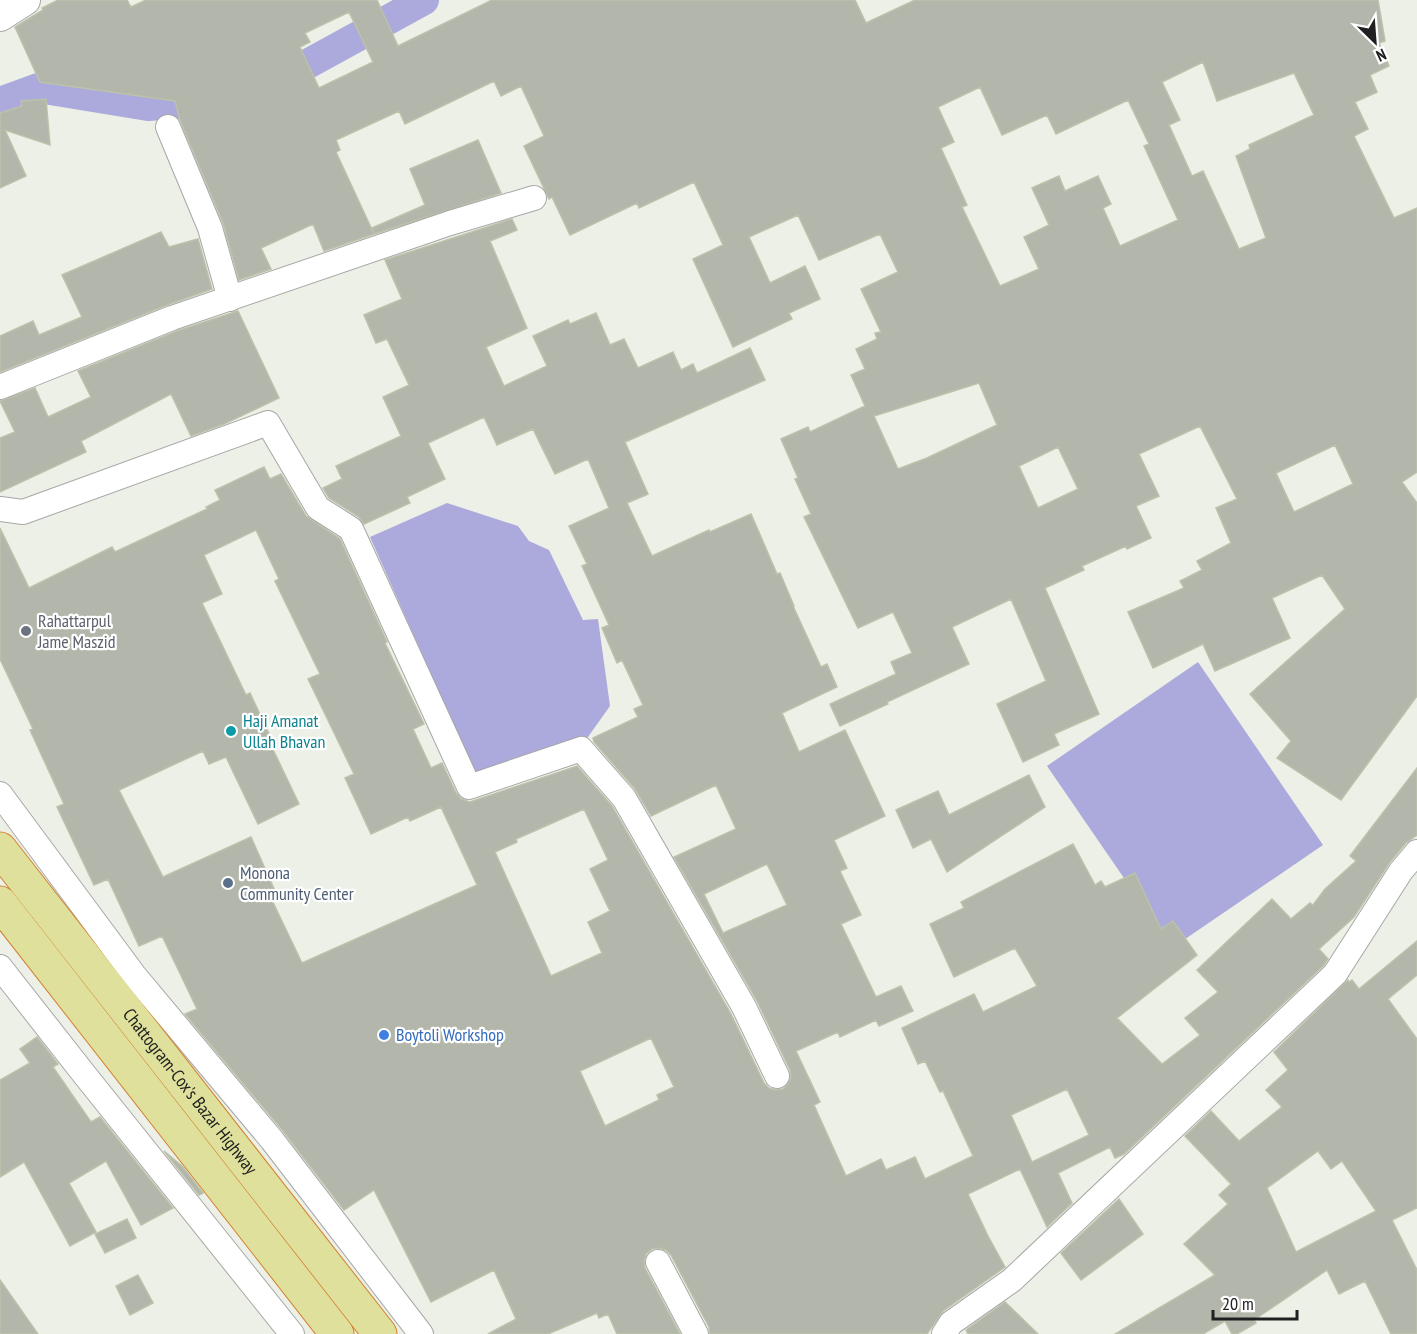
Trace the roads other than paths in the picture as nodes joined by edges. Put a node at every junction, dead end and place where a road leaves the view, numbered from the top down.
1 (25, 0) edge
2 (0, 16) edge
3 (168, 127) dead end
4 (534, 198) dead end
5 (230, 299) junction
6 (0, 387) edge
7 (0, 509) edge
8 (0, 794) edge
9 (0, 849) edge
10 (1417, 852) edge
11 (0, 903) edge
12 (0, 967) edge
13 (777, 1076) dead end
14 (658, 1262) dead end
15 (292, 1334) edge
16 (336, 1334) edge
17 (380, 1334) edge
18 (421, 1334) edge
19 (696, 1334) edge
20 (944, 1334) edge

1 - 2 street
3 - 5 street
4 - 5 street
5 - 6 street
7 - 13 street
8 - 18 street
9 - 17 highway, Chattogram-Cox's Bazar Highway
10 - 20 street
11 - 16 highway, Chattogram-Cox's Bazar Highway
12 - 15 street
14 - 19 street

